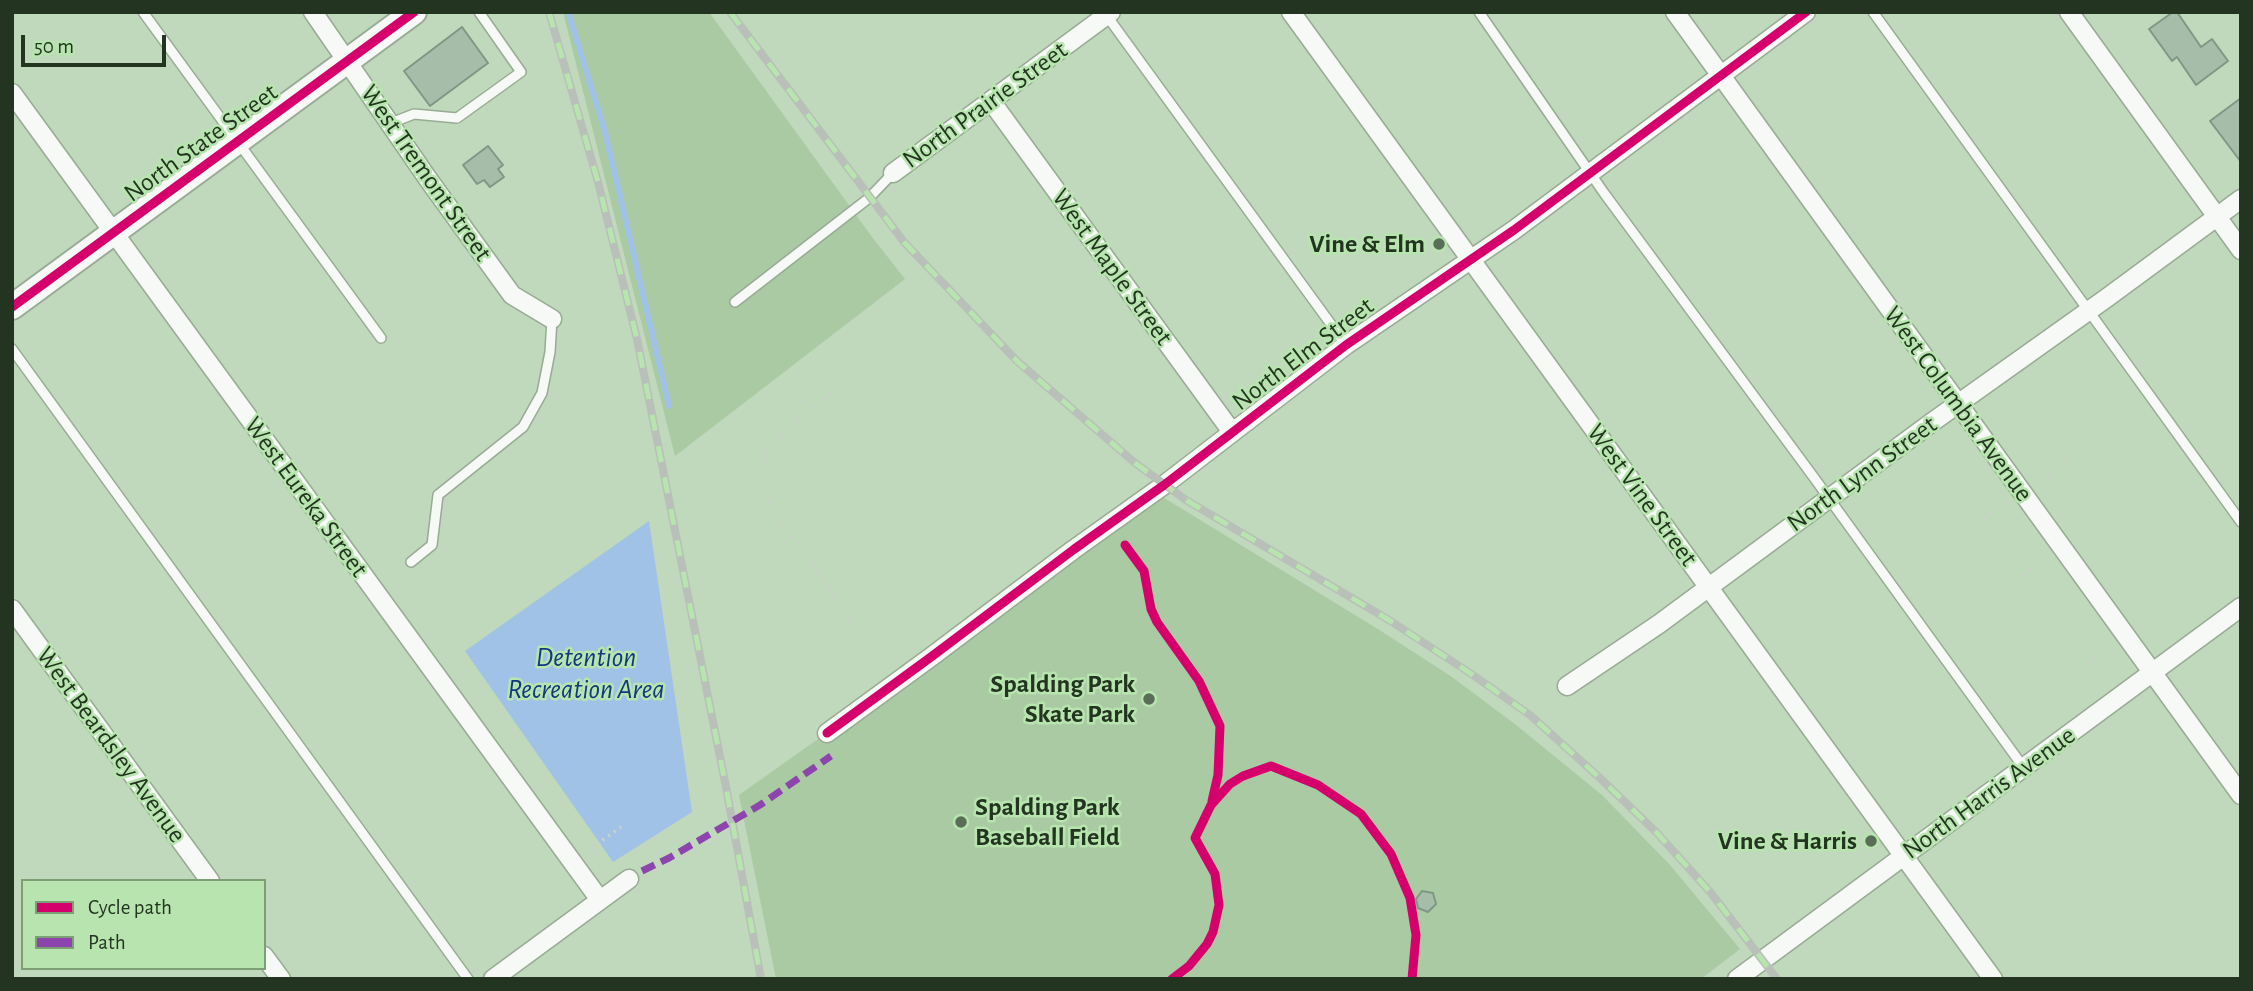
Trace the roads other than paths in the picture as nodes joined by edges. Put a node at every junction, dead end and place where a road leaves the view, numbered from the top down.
1 (143, 12) edge
2 (313, 12) edge
3 (414, 12) edge
4 (478, 12) edge
5 (1291, 12) edge
6 (1479, 12) edge
7 (1675, 12) edge
8 (1806, 12) edge
9 (1873, 12) edge
10 (2069, 12) edge
11 (1101, 16) edge
12 (348, 61) junction
13 (1720, 75) junction
14 (12, 93) edge
15 (992, 101) junction
16 (391, 123) junction
17 (238, 142) junction
18 (893, 173) joint
19 (1589, 173) junction
20 (2241, 199) edge
21 (2216, 216) junction
22 (114, 233) junction
23 (2241, 250) edge
24 (1470, 258) junction
25 (735, 302) dead end
26 (12, 307) edge
27 (2090, 310) junction
28 (552, 319) joint
29 (381, 338) dead end
30 (1346, 345) junction
31 (12, 349) edge
32 (1958, 403) junction
33 (1233, 432) junction
34 (1829, 498) junction
35 (2241, 522) edge
36 (411, 562) dead end
37 (1708, 587) junction
38 (2241, 607) edge
39 (12, 609) edge
40 (2152, 672) junction
41 (1567, 686) dead end
42 (827, 733) dead end
43 (2024, 768) junction
44 (2241, 795) edge
45 (1904, 856) junction
46 (209, 879) edge
47 (629, 879) dead end
48 (600, 900) junction
49 (266, 959) edge
50 (281, 979) edge
51 (468, 979) edge
52 (493, 979) edge
53 (1737, 979) edge
54 (1993, 979) edge

1 - 17 lane
2 - 12 street, West Tremont Street
3 - 12 main road, North State Street
4 - 16 lane
5 - 24 street, West Vine Street
6 - 19 lane
7 - 13 street, West Columbia Avenue
8 - 13 street, North Elm Street
9 - 27 lane
10 - 21 street
11 - 15 street, North Prairie Street
11 - 30 lane
12 - 16 street, West Tremont Street
12 - 17 main road, North State Street
13 - 19 street, North Elm Street
13 - 32 street, West Columbia Avenue
14 - 22 street, West Eureka Street
15 - 18 street, North Prairie Street
15 - 33 street, West Maple Street
16 - 28 street, West Tremont Street
17 - 22 main road, North State Street
17 - 29 lane
18 - 25 lane
19 - 24 street, North Elm Street
19 - 34 lane
20 - 21 street, North Lynn Street
21 - 23 street
21 - 27 street, North Lynn Street
22 - 26 main road, North State Street
22 - 48 street, West Eureka Street
24 - 30 street, North Elm Street
24 - 37 street, West Vine Street
27 - 32 street, North Lynn Street
27 - 35 lane
28 - 36 lane
30 - 33 street, North Elm Street
31 - 51 lane
32 - 34 street, North Lynn Street
32 - 40 street, West Columbia Avenue
33 - 42 street, North Elm Street
34 - 37 street, North Lynn Street
34 - 43 lane
37 - 41 street, North Lynn Street
37 - 45 street, West Vine Street
38 - 40 street, North Harris Avenue
39 - 46 street, West Beardsley Avenue
40 - 43 street, North Harris Avenue
40 - 44 street, West Columbia Avenue
43 - 45 street, North Harris Avenue
45 - 53 street, North Harris Avenue
45 - 54 street, West Vine Street
47 - 48 street
48 - 52 street
49 - 50 street

